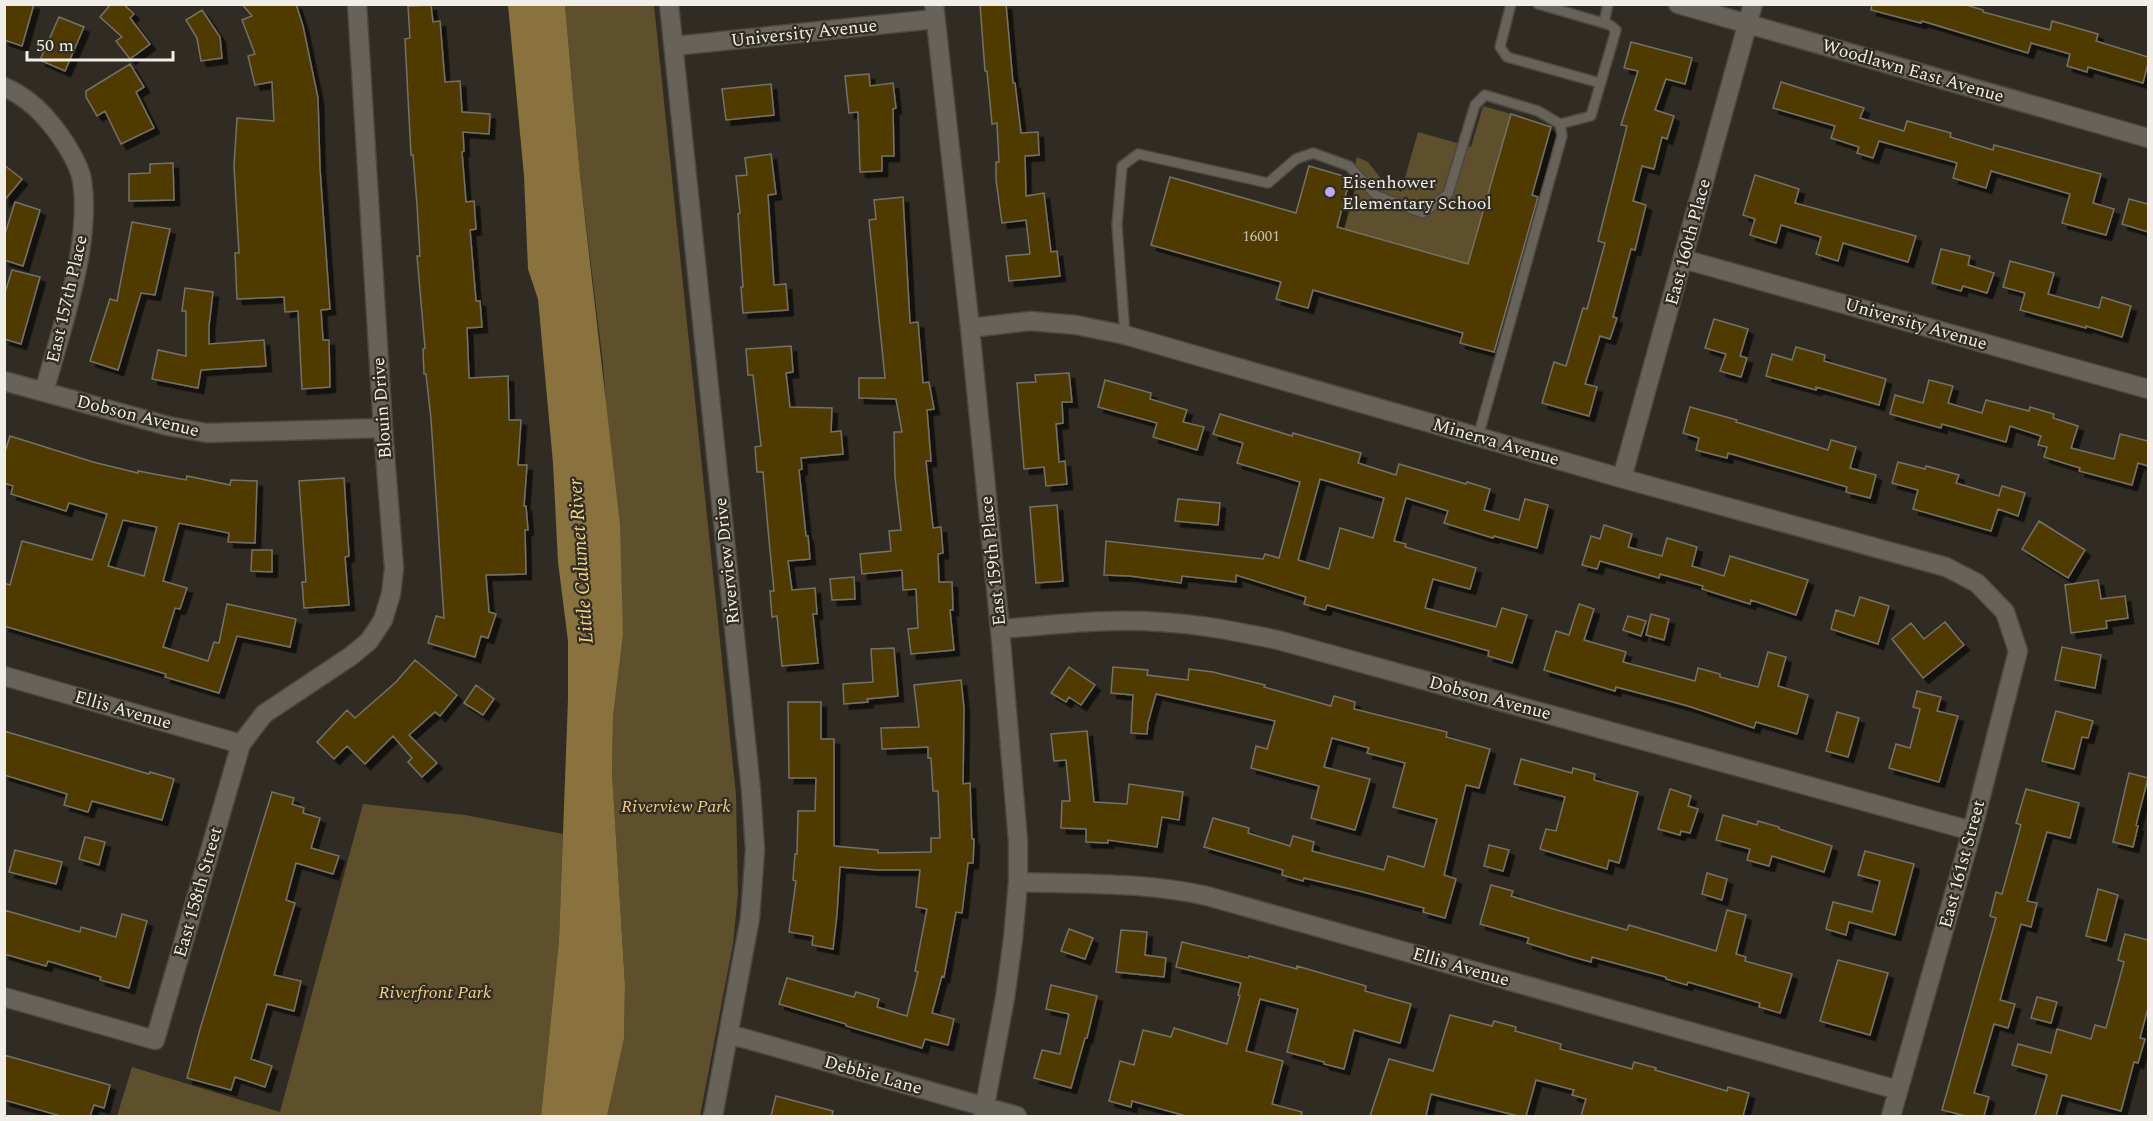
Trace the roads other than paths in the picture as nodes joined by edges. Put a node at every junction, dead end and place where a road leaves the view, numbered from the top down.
1 (346, 4) edge
2 (357, 4) edge
3 (669, 4) edge
4 (1510, 4) edge
5 (1538, 4) edge
6 (1608, 4) edge
7 (1678, 4) edge
8 (1753, 4) edge
9 (934, 12) edge
10 (1604, 23) junction
11 (1748, 24) junction
12 (359, 27) junction
13 (674, 46) junction
14 (1600, 82) junction
15 (4, 87) edge
16 (1560, 124) junction
17 (2148, 138) edge
18 (1683, 259) junction
19 (970, 328) junction
20 (1125, 335) junction
21 (4, 381) edge
22 (2148, 389) edge
23 (44, 392) junction
24 (383, 428) junction
25 (1478, 437) junction
26 (1622, 478) junction
27 (2006, 612) joint
28 (1000, 629) junction
29 (4, 675) edge
30 (241, 744) junction
31 (1972, 831) junction
32 (1018, 882) junction
33 (4, 997) edge
34 (729, 1034) junction
35 (1898, 1090) junction
36 (984, 1112) edge
37 (713, 1116) edge
38 (1017, 1116) edge
39 (1891, 1116) edge

1 - 12 street
2 - 12 street, Blouin Drive
3 - 13 street, Riverview Drive
4 - 14 lane
5 - 10 lane
6 - 10 lane
7 - 11 street, Woodlawn East Avenue
8 - 11 street, East 160th Place
9 - 13 street, University Avenue
9 - 19 street, East 159th Place
10 - 14 lane
11 - 17 street, Woodlawn East Avenue
11 - 18 street, East 160th Place
12 - 24 street, Blouin Drive
13 - 34 street, Riverview Drive
14 - 16 lane
15 - 23 street, East 157th Place
16 - 20 lane
16 - 25 lane
18 - 22 street, University Avenue
18 - 26 street, East 160th Place
19 - 20 street, Minerva Avenue
19 - 28 street, East 159th Place
20 - 25 street, Minerva Avenue
21 - 23 street, Dobson Avenue
23 - 24 street, Dobson Avenue
24 - 30 street, Blouin Drive
25 - 26 street, Minerva Avenue
26 - 27 street, Minerva Avenue
27 - 31 street, East 161st Street
28 - 31 street, Dobson Avenue
28 - 32 street, East 159th Place
29 - 30 street, Ellis Avenue
30 - 33 street, East 158th Street
31 - 35 street, East 161st Street
32 - 35 street, Ellis Avenue
32 - 36 street, East 159th Place
34 - 36 street, Debbie Lane
34 - 37 street, Riverview Drive
35 - 39 street, East 161st Street
36 - 38 street, Debbie Lane

